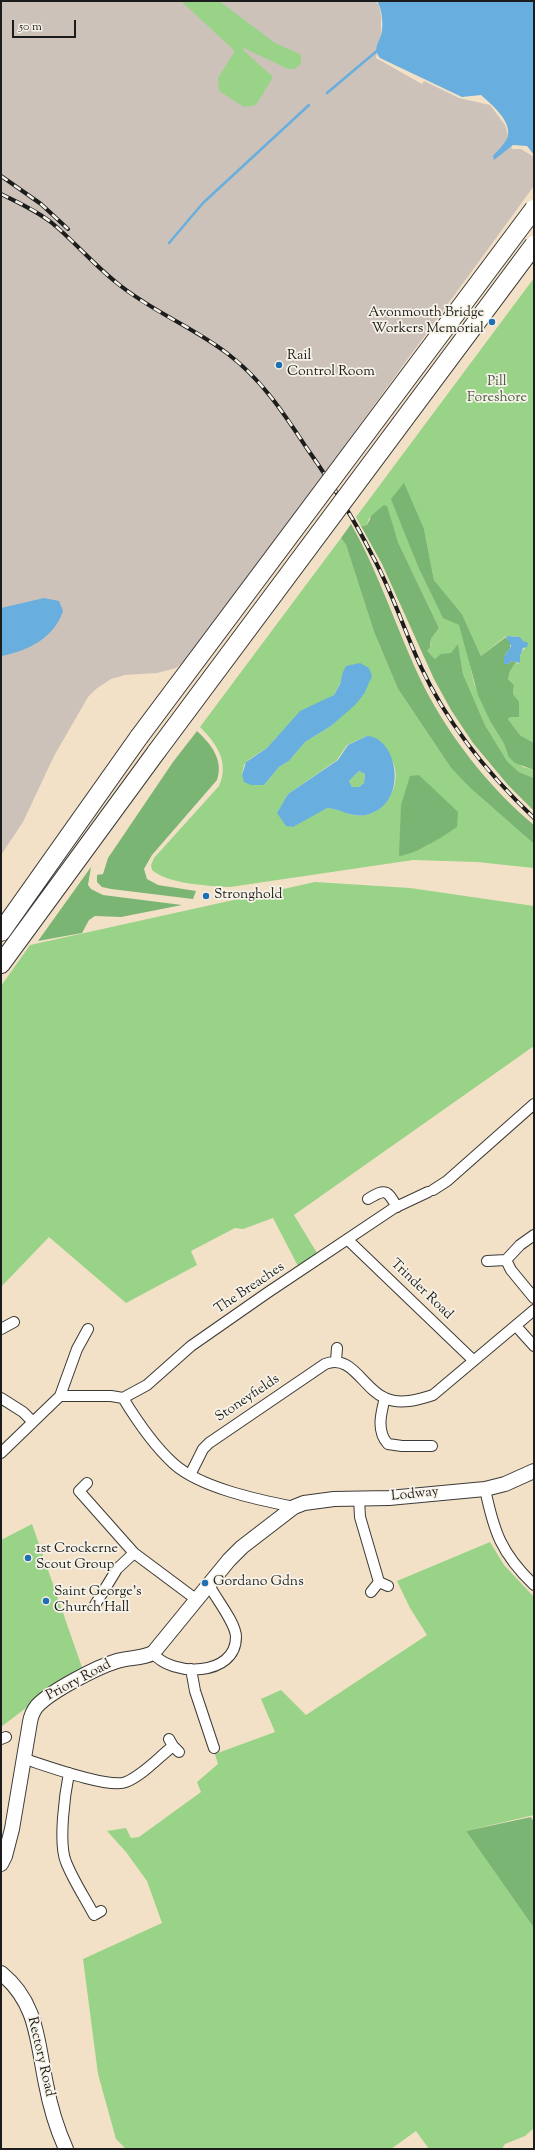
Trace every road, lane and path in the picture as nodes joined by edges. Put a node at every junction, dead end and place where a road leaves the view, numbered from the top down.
1 (534, 209) edge
2 (534, 245) edge
3 (1, 932) edge
4 (1, 964) edge
5 (534, 1104) edge
6 (368, 1199) dead end
7 (397, 1207) junction
8 (534, 1235) edge
9 (348, 1240) junction
10 (487, 1260) dead end
11 (506, 1260) junction
12 (534, 1298) edge
13 (534, 1310) edge
14 (14, 1322) dead end
15 (516, 1326) junction
16 (1, 1329) edge
17 (88, 1329) dead end
18 (534, 1346) edge
19 (337, 1348) dead end
20 (473, 1360) junction
21 (336, 1362) junction
22 (60, 1396) junction
23 (1, 1398) edge
24 (123, 1398) junction
25 (385, 1398) junction
26 (33, 1422) junction
27 (432, 1446) dead end
28 (1, 1453) edge
29 (534, 1471) edge
30 (190, 1475) junction
31 (87, 1483) dead end
32 (485, 1489) junction
33 (359, 1498) junction
34 (294, 1507) junction
35 (134, 1553) junction
36 (534, 1585) edge
37 (209, 1586) junction
38 (371, 1592) dead end
39 (95, 1599) dead end
40 (198, 1600) junction
41 (153, 1653) junction
42 (191, 1669) junction
43 (174, 1746) dead end
44 (214, 1748) dead end
45 (24, 1759) junction
46 (70, 1773) junction
47 (2, 1859) edge
48 (94, 1915) dead end
49 (1, 1973) edge
50 (66, 2149) edge

1 - 3 highway, bridge
2 - 4 highway, bridge
5 - 7 street, The Breaches
6 - 7 street
7 - 9 street, The Breaches
8 - 11 street
9 - 20 street, Trinder Road
9 - 24 street, The Breaches
10 - 11 street
11 - 12 street
13 - 15 street
14 - 16 street
15 - 18 street
15 - 20 street
17 - 22 street
19 - 21 street
20 - 25 street
21 - 25 street
21 - 30 street, Stoneyfields
22 - 24 street
22 - 26 street
23 - 26 street
24 - 30 street
25 - 27 street
26 - 28 street
29 - 32 street, Lodway
30 - 34 street
31 - 35 street
32 - 33 street, Lodway
32 - 36 street
33 - 34 street, Lodway
33 - 38 street
34 - 37 street
35 - 39 street
35 - 40 street
37 - 40 street
37 - 42 street
40 - 41 street
41 - 42 street
41 - 45 street, Priory Road
42 - 44 street
43 - 46 street
45 - 46 street
45 - 47 street, Priory Road
46 - 48 street
49 - 50 street, Rectory Road

